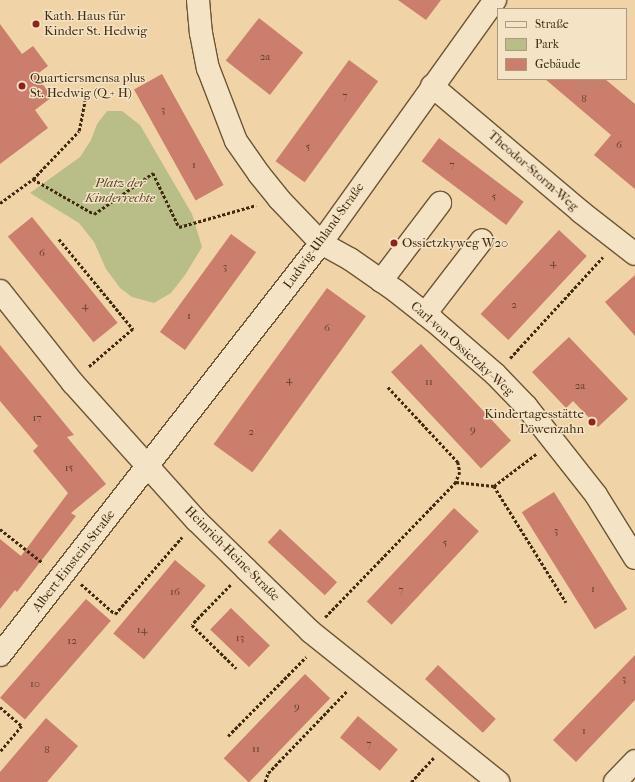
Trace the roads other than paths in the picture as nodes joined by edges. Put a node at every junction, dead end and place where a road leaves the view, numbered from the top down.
1 (198, 0) edge
2 (495, 0) edge
3 (432, 86) junction
4 (440, 203) dead end
5 (482, 240) dead end
6 (321, 243) junction
7 (635, 254) edge
8 (381, 281) junction
9 (0, 292) edge
10 (425, 314) junction
11 (148, 467) junction
12 (635, 558) edge
13 (0, 655) edge
14 (635, 761) edge
15 (498, 782) edge
16 (615, 782) edge

1 - 6 street, Carl-von-Ossietzky-Weg
2 - 3 street, Ludwig-Uhland-Straße
3 - 6 street, Ludwig-Uhland-Straße
3 - 7 street, Theodor-Storm-Weg
4 - 8 street
5 - 10 street
6 - 8 street, Carl-von-Ossietzky-Weg
6 - 11 street, Ludwig-Uhland-Straße
8 - 10 street, Carl-von-Ossietzky-Weg
9 - 11 street, Heinrich-Heine-Straße
10 - 12 street, Carl-von-Ossietzky-Weg
11 - 13 street, Albert-Einstein-Straße
11 - 15 street, Heinrich-Heine-Straße
14 - 16 street

